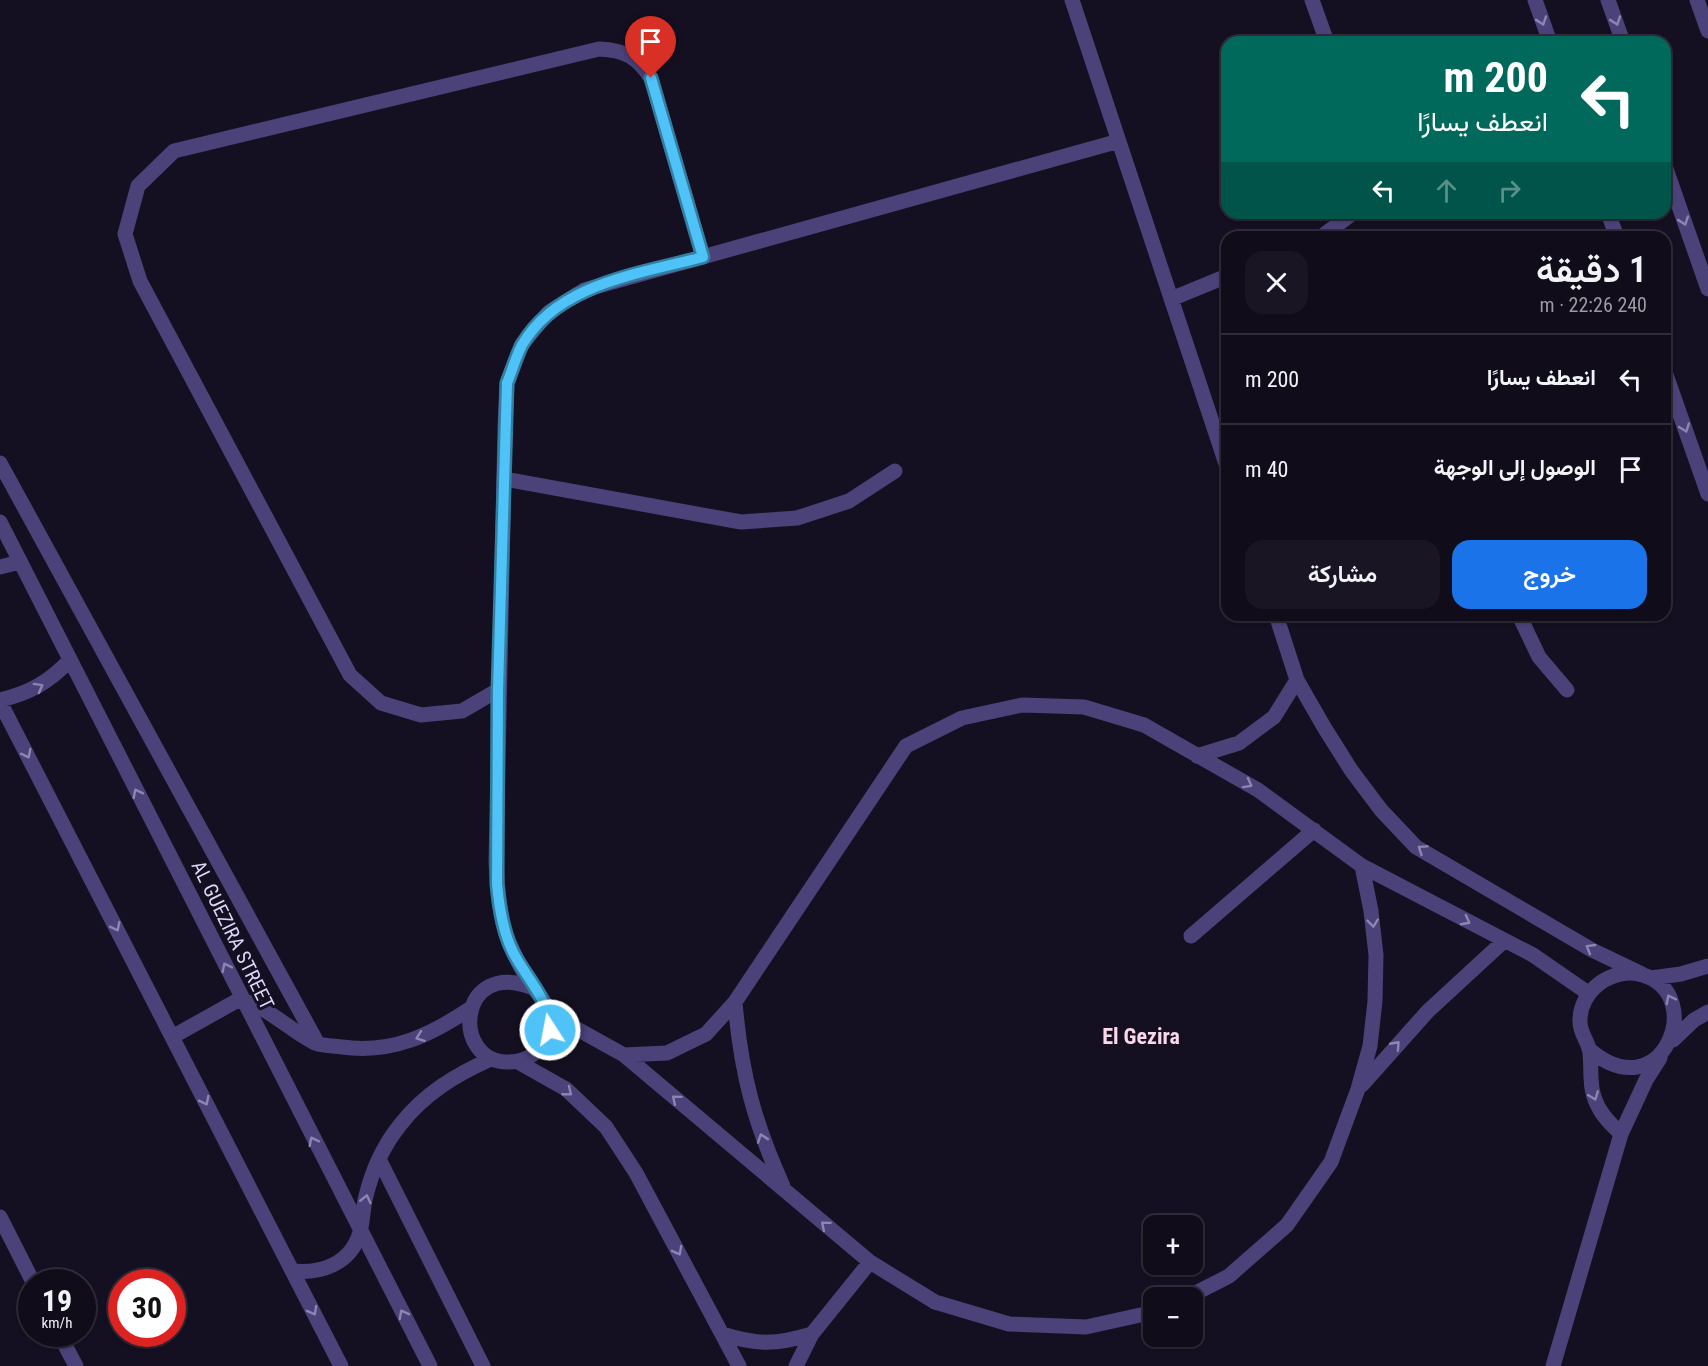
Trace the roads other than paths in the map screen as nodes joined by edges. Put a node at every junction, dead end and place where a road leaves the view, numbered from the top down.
1 (1072, 0) edge
2 (1311, 0) edge
3 (1535, 0) edge
4 (1608, 0) edge
5 (1697, 0) edge
6 (1708, 31) edge
7 (1326, 36) edge
8 (1548, 36) edge
9 (1621, 36) edge
10 (1119, 141) junction
11 (1671, 183) edge
12 (1345, 219) edge
13 (1329, 231) edge
14 (703, 257) junction
15 (1221, 278) edge
16 (1708, 289) edge
17 (1171, 299) junction
18 (1671, 389) edge
19 (1221, 449) edge
20 (0, 463) edge
21 (895, 471) dead end
22 (504, 478) junction
23 (1708, 494) edge
24 (0, 522) edge
25 (20, 562) junction
26 (0, 567) edge
27 (1278, 621) edge
28 (1522, 621) edge
29 (70, 660) junction
30 (1297, 680) junction
31 (498, 690) junction
32 (1567, 690) dead end
33 (0, 701) edge
34 (1197, 756) junction
35 (1314, 830) junction
36 (1362, 866) junction
37 (1191, 936) dead end
38 (1504, 941) junction
39 (1708, 966) edge
40 (1646, 976) junction
41 (533, 988) junction
42 (1588, 993) junction
43 (240, 999) junction
44 (735, 1002) junction
45 (471, 1008) junction
46 (1708, 1012) edge
47 (550, 1014) junction
48 (172, 1037) junction
49 (318, 1044) junction
50 (1667, 1048) junction
51 (1590, 1050) junction
52 (624, 1055) junction
53 (491, 1059) junction
54 (518, 1062) junction
55 (1358, 1089) junction
56 (1621, 1134) junction
57 (379, 1159) junction
58 (786, 1191) junction
59 (0, 1217) edge
60 (360, 1234) junction
61 (870, 1263) junction
62 (26, 1269) edge
63 (292, 1271) junction
64 (1203, 1289) edge
65 (1143, 1314) edge
66 (722, 1334) junction
67 (812, 1334) junction
68 (66, 1347) edge
69 (76, 1366) edge
70 (341, 1366) edge
71 (430, 1366) edge
72 (483, 1366) edge
73 (738, 1366) edge
74 (796, 1366) edge
75 (1554, 1366) edge

1 - 10 street
2 - 7 street
3 -> 8 street
4 -> 9 street
5 - 6 street
10 - 14 street
10 - 17 street
11 -> 16 street
12 - 13 street
14 - 22 street
14 - 31 street
15 - 17 street
17 - 19 street
18 -> 23 street
20 - 49 street
21 - 22 street
22 - 31 street
24 - 25 street, AL GUEZIRA STREET
25 - 26 street
25 - 29 street, AL GUEZIRA STREET
27 - 30 street
28 - 32 street
33 -> 29 street
43 -> 29 street, AL GUEZIRA STREET
30 - 34 street
40 -> 30 street
31 - 41 street
33 -> 48 street
34 -> 35 street
34 - 44 street
35 - 36 street
35 - 37 street
36 -> 38 street
36 -> 55 street
38 - 42 street
55 -> 38 street
39 - 40 street
40 - 42 street
50 -> 40 street
41 - 45 street
41 - 47 street
42 - 51 street
43 - 48 street
43 - 49 street
60 -> 43 street, AL GUEZIRA STREET
44 - 52 street
58 -> 44 street
45 -> 49 street
45 - 53 street
46 - 50 street
47 - 52 street
47 - 54 street
48 -> 63 street
50 - 51 street
50 - 56 street
51 -> 56 street
58 -> 52 street
53 - 54 street
53 - 57 street
54 -> 66 street
55 - 64 street
56 - 75 street
60 -> 57 street
57 - 72 street
61 -> 58 street
59 - 62 street
60 - 63 street
71 -> 60 street, AL GUEZIRA STREET
61 - 65 street
61 - 67 street
63 -> 70 street
66 - 67 street
66 - 73 street
67 - 74 street
68 - 69 street

